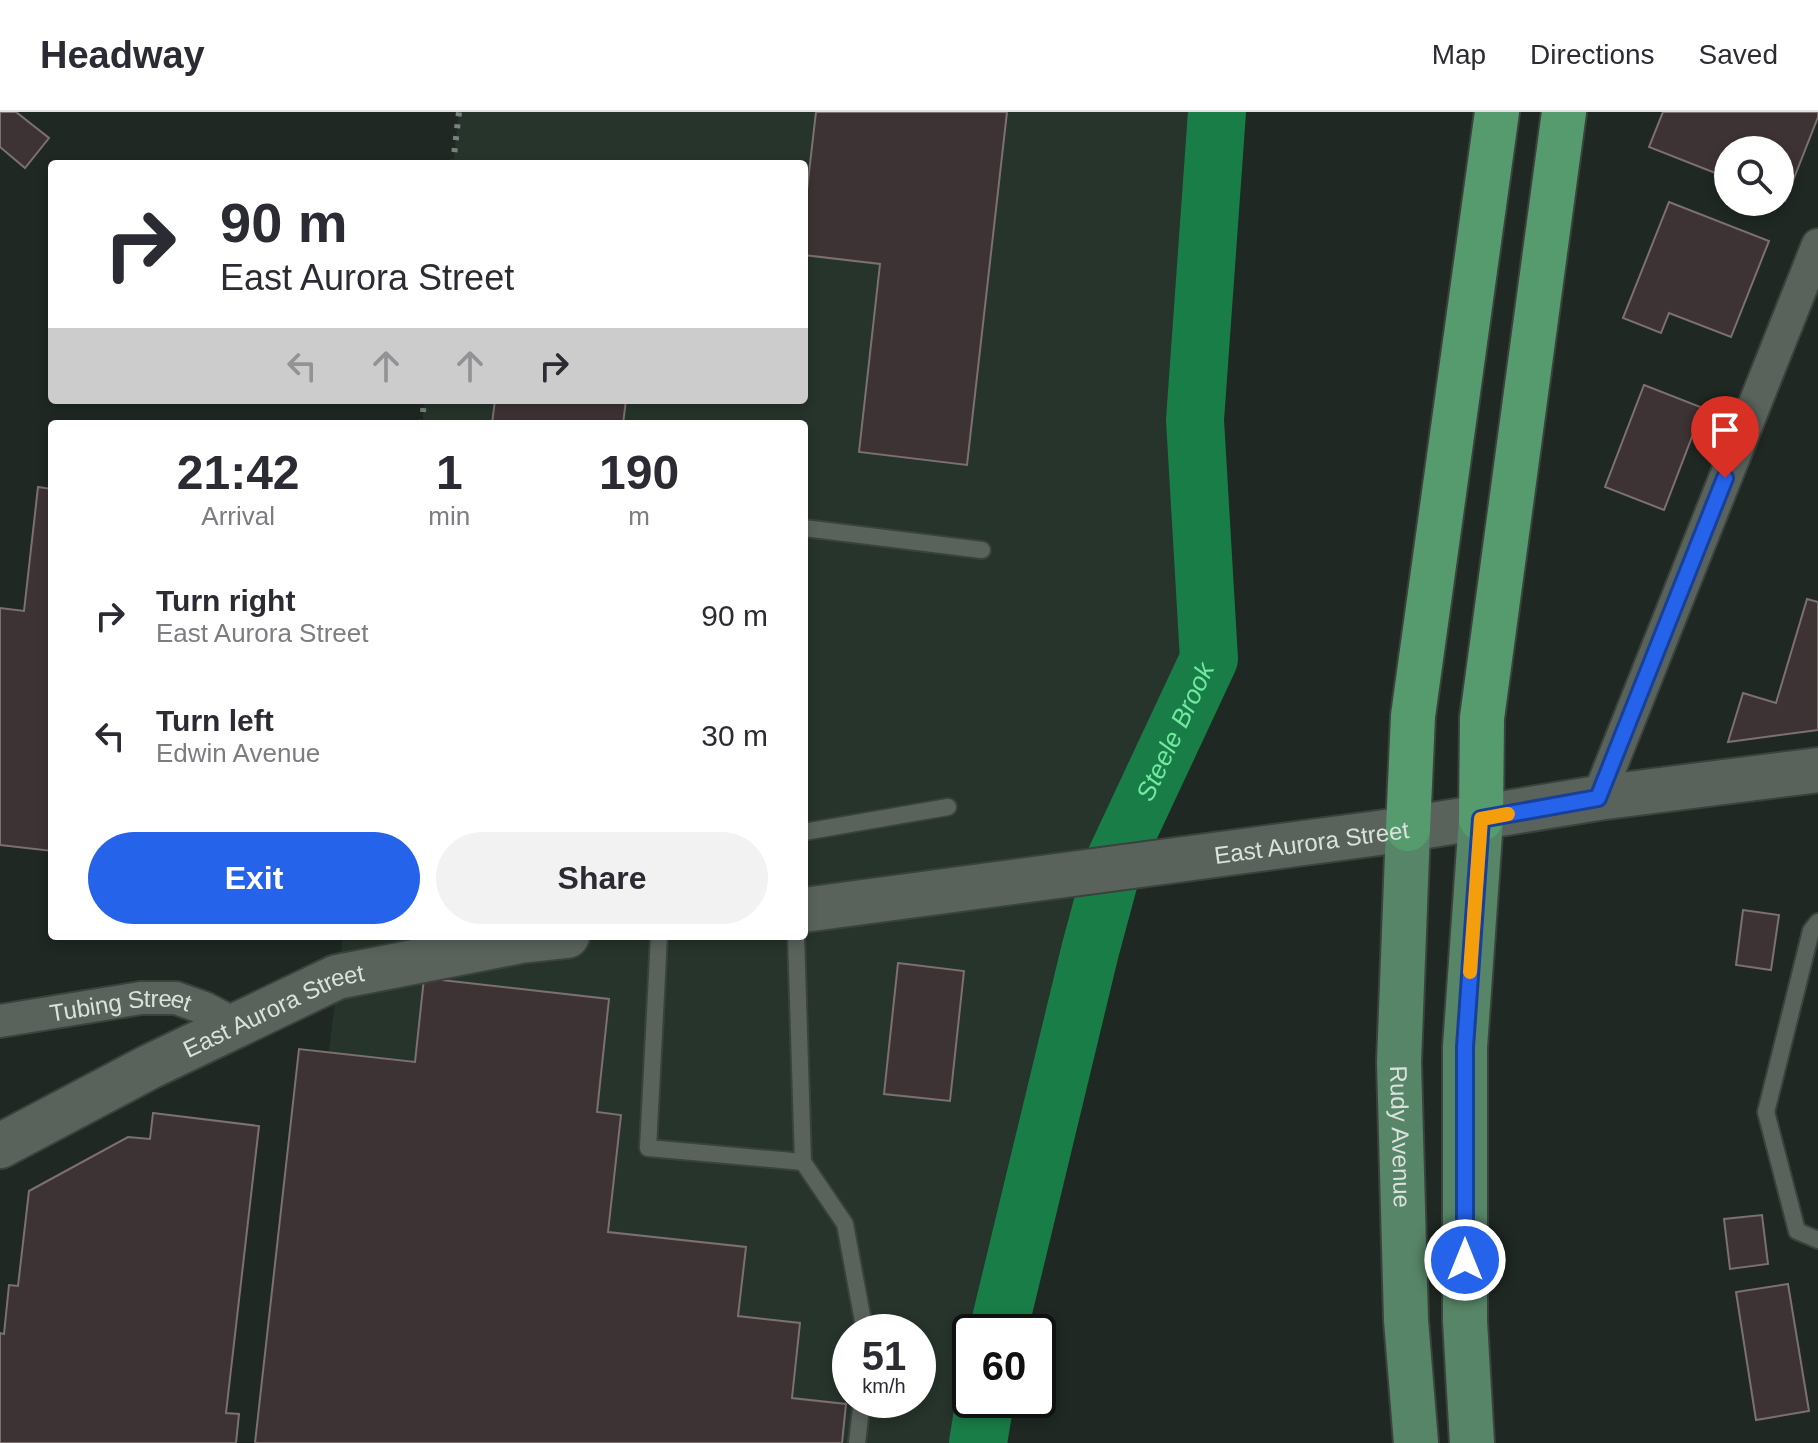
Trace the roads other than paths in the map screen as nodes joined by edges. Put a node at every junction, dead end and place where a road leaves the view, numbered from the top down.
1 (1497, 112) edge
2 (1564, 112) edge
3 (1818, 245) edge
4 (808, 528) edge
5 (982, 550) dead end
6 (1818, 770) edge
7 (1598, 798) junction
8 (948, 807) dead end
9 (1481, 819) junction
10 (1408, 829) junction
11 (808, 831) edge
12 (808, 909) edge
13 (1818, 922) edge
14 (530, 940) edge
15 (659, 940) edge
16 (796, 940) edge
17 (0, 1021) edge
18 (236, 1025) junction
19 (0, 1146) edge
20 (803, 1162) junction
21 (1818, 1240) edge
22 (862, 1314) edge
23 (860, 1418) edge
24 (857, 1443) edge
25 (1416, 1443) edge
26 (1472, 1443) edge

1 - 10 highway
2 - 9 highway
3 - 7 street
4 - 5 lane
6 - 7 main road, East Aurora Street
7 - 9 main road, East Aurora Street
8 - 11 lane
9 - 10 main road, East Aurora Street
9 - 26 main road
10 - 12 main road, East Aurora Street
10 - 25 main road, Rudy Avenue
13 - 21 lane
14 - 18 main road, East Aurora Street
15 - 20 lane
16 - 20 lane
17 - 18 street, Tubing Street
18 - 19 main road, East Aurora Street
20 - 22 lane
23 - 24 lane

